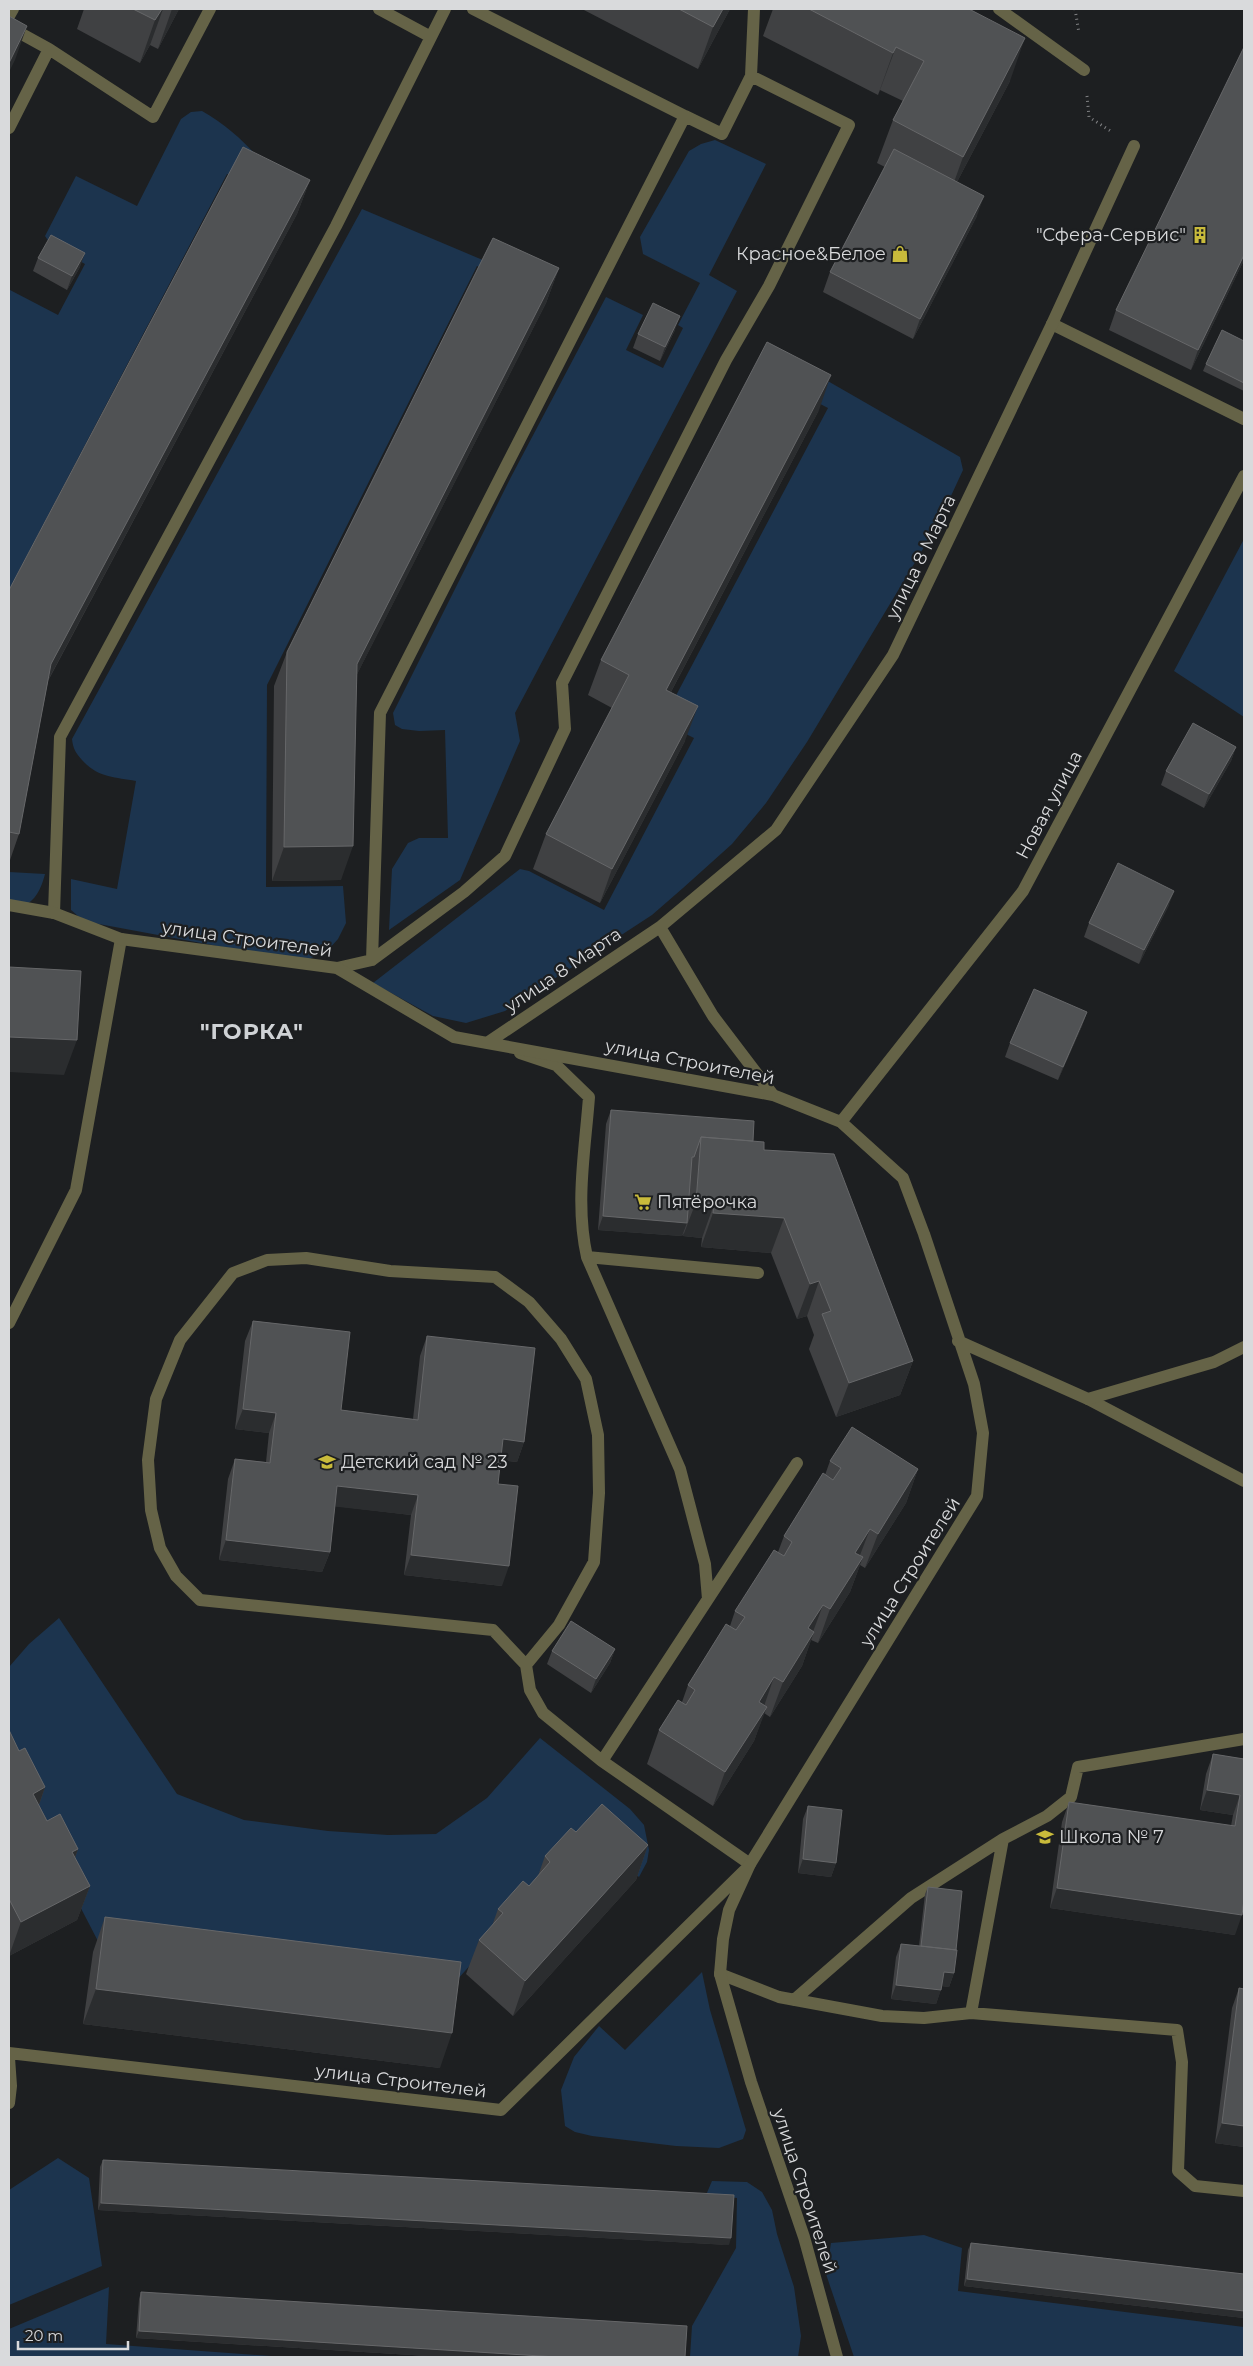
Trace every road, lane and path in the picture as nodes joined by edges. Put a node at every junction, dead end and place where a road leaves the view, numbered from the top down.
1 (13, 9) edge
2 (210, 9) edge
3 (379, 9) edge
4 (445, 9) edge
5 (473, 9) edge
6 (754, 9) edge
7 (999, 9) edge
8 (9, 16) edge
9 (9, 28) edge
10 (431, 37) junction
11 (49, 49) junction
12 (1084, 70) dead end
13 (751, 76) junction
14 (685, 116) junction
15 (9, 128) edge
16 (1134, 146) dead end
17 (1052, 324) junction
18 (1244, 419) edge
19 (1244, 476) edge
20 (9, 905) edge
21 (54, 914) junction
22 (660, 927) junction
23 (121, 939) junction
24 (372, 960) junction
25 (337, 968) junction
26 (487, 1043) junction
27 (773, 1095) junction
28 (841, 1122) junction
29 (587, 1257) junction
30 (758, 1273) dead end
31 (9, 1323) edge
32 (958, 1341) junction
33 (1244, 1347) edge
34 (1088, 1399) junction
35 (797, 1463) dead end
36 (1244, 1481) edge
37 (708, 1599) junction
38 (526, 1665) junction
39 (1244, 1739) edge
40 (602, 1761) junction
41 (1003, 1839) junction
42 (750, 1864) junction
43 (720, 1974) junction
44 (794, 2000) junction
45 (971, 2013) junction
46 (9, 2053) edge
47 (9, 2058) edge
48 (9, 2103) edge
49 (1244, 2191) edge
50 (837, 2357) edge

1 - 8 street
2 - 11 street
3 - 10 street
4 - 10 street
5 - 14 street
6 - 13 street
7 - 12 street
9 - 11 street
10 - 21 street
11 - 15 street
13 - 14 street
13 - 24 street
14 - 24 street
16 - 17 street, улица 8 Марта
17 - 18 street
17 - 22 street, улица 8 Марта
19 - 28 street, Новая улица
20 - 21 street, улица Строителей
21 - 23 street, улица Строителей
22 - 26 street, улица 8 Марта
22 - 27 street
23 - 25 street, улица Строителей
23 - 31 street
24 - 25 street
25 - 26 street, улица Строителей
26 - 27 street, улица Строителей
26 - 29 street
27 - 28 street, улица Строителей
28 - 32 street, улица Строителей
29 - 30 street
29 - 37 street
32 - 34 street
32 - 42 street, улица Строителей
33 - 34 street
34 - 36 street
35 - 37 street
37 - 40 street
38 - 38 street
38 - 40 street
39 - 41 street
40 - 42 street
41 - 44 street
41 - 45 street
42 - 43 street, улица Строителей
42 - 46 street, улица Строителей
43 - 44 street
43 - 50 street, улица Строителей
44 - 45 street
45 - 49 street
47 - 48 street

